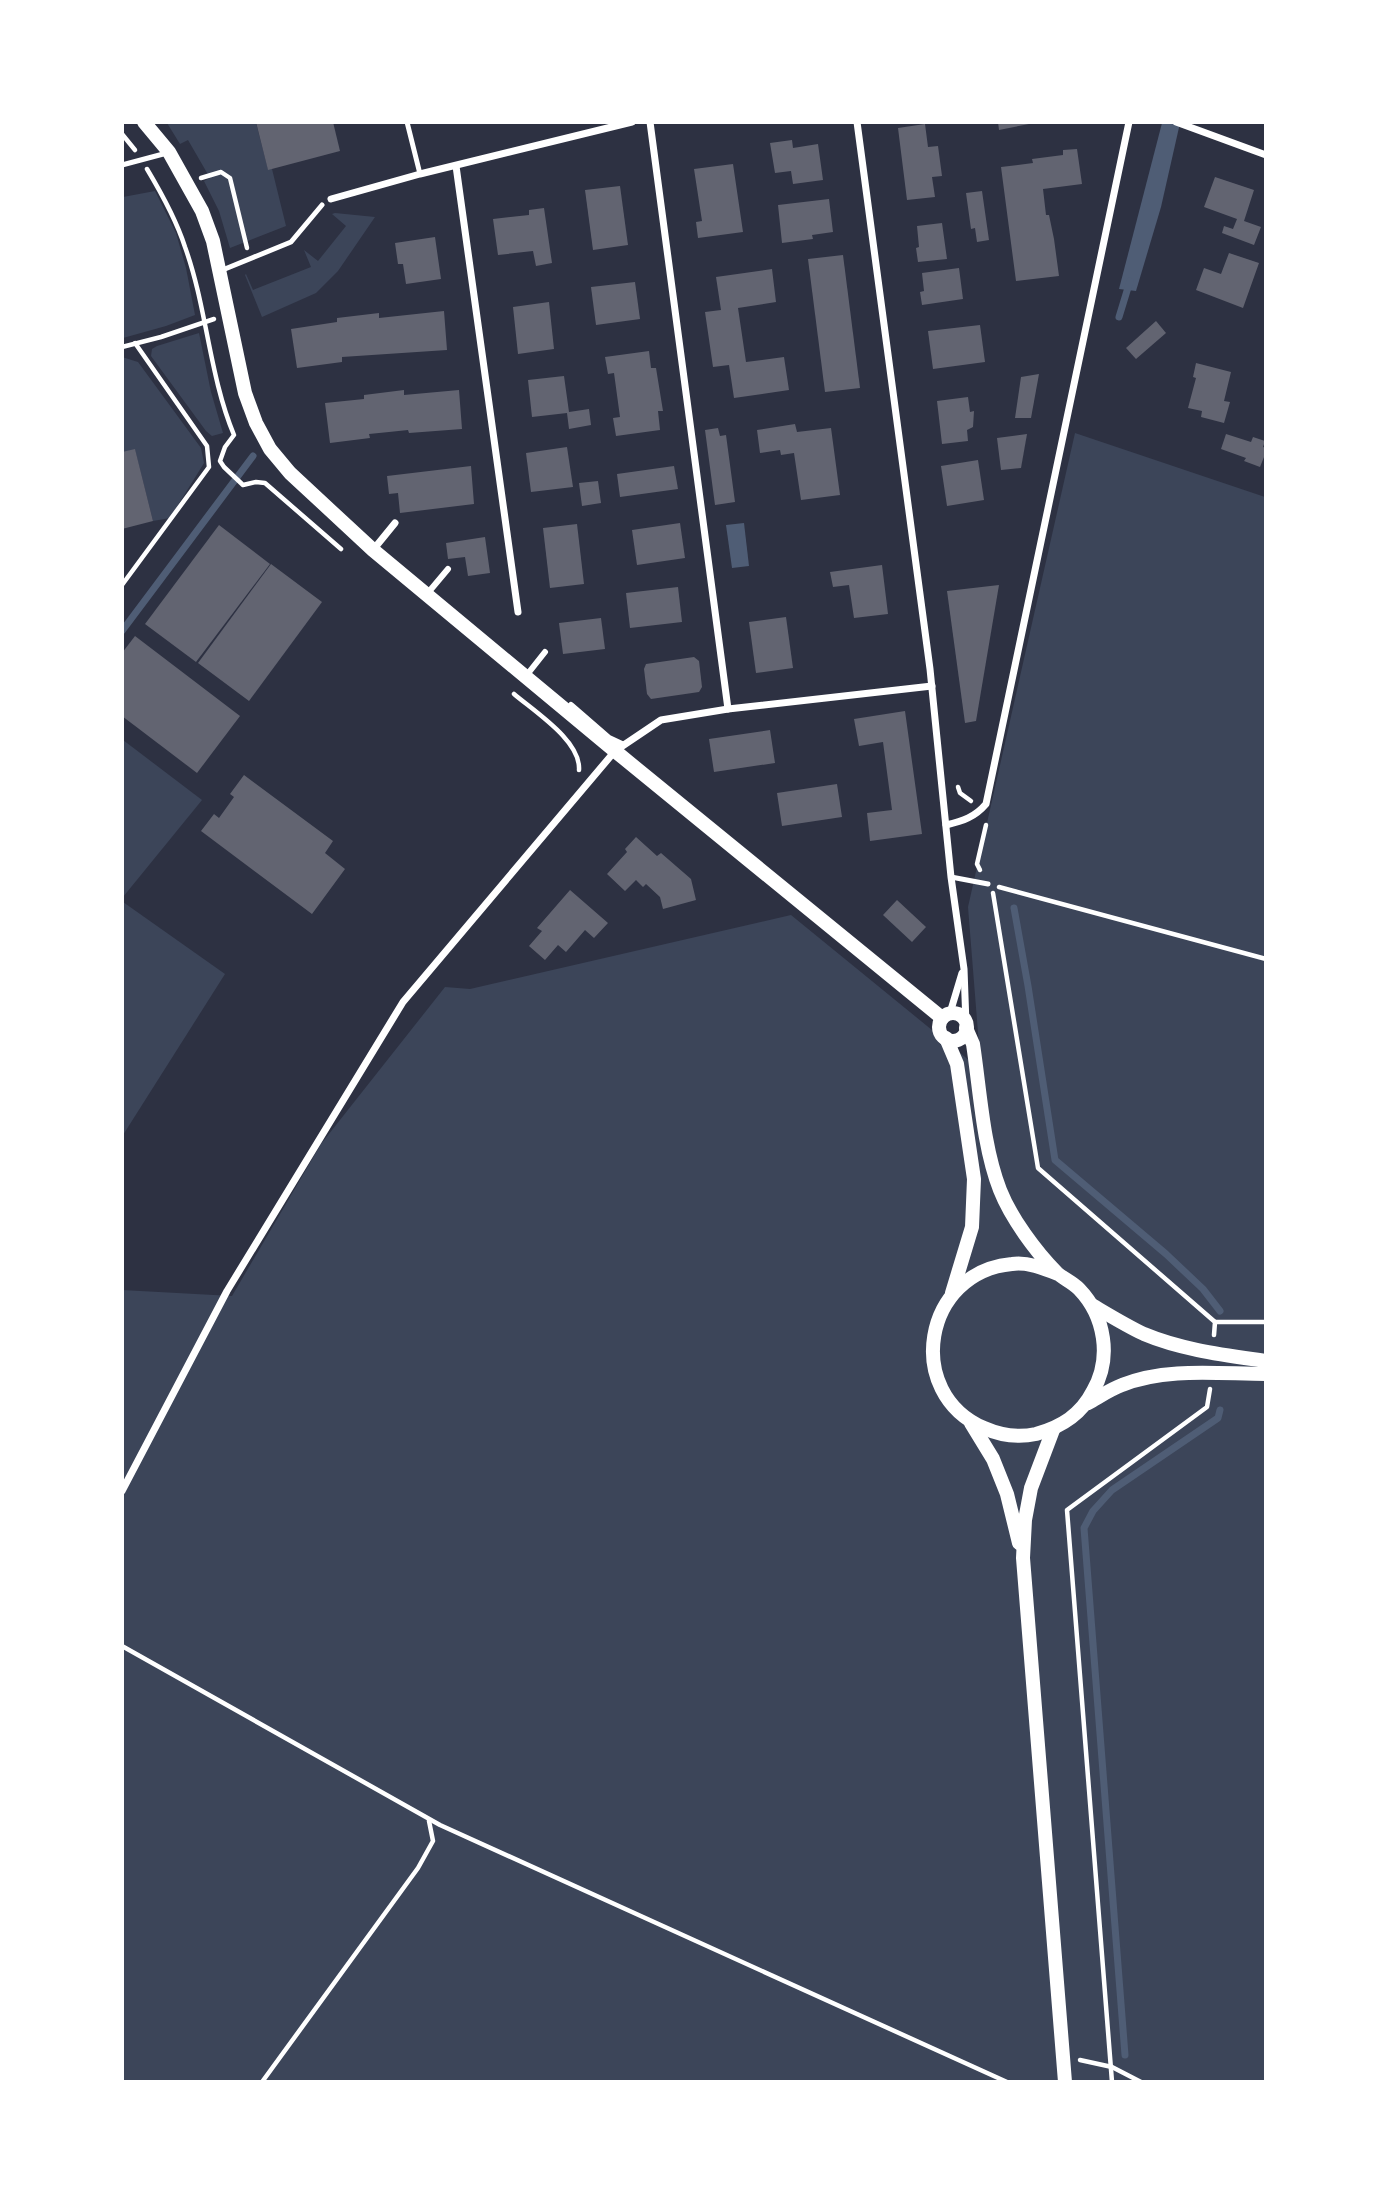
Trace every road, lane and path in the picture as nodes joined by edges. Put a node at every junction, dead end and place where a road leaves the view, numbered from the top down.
1 (144, 122) edge
2 (407, 122) edge
3 (632, 122) edge
4 (650, 122) edge
5 (857, 122) edge
6 (1129, 122) edge
7 (1180, 124) edge
8 (122, 134) edge
9 (169, 152) junction
10 (1265, 155) edge
11 (142, 160) junction
12 (122, 165) edge
13 (456, 166) junction
14 (420, 174) junction
15 (331, 199) dead end
16 (322, 205) dead end
17 (220, 271) junction
18 (228, 314) junction
19 (204, 322) junction
20 (135, 343) junction
21 (122, 346) edge
22 (243, 485) dead end
23 (395, 523) dead end
24 (373, 550) junction
25 (448, 569) dead end
26 (122, 585) edge
27 (427, 594) junction
28 (518, 612) dead end
29 (545, 652) dead end
30 (526, 676) junction
31 (932, 686) junction
32 (728, 709) junction
33 (552, 727) dead end
34 (620, 748) junction
35 (578, 773) dead end
36 (946, 825) junction
37 (951, 877) junction
38 (988, 884) joint
39 (1265, 959) edge
40 (964, 969) junction
41 (946, 1016) junction
42 (966, 1026) junction
43 (946, 1038) junction
44 (1058, 1274) junction
45 (952, 1294) junction
46 (1092, 1305) junction
47 (1215, 1322) dead end
48 (1265, 1322) edge
49 (1265, 1361) edge
50 (1265, 1374) edge
51 (1087, 1403) junction
52 (971, 1422) junction
53 (1053, 1430) junction
54 (122, 1491) edge
55 (1023, 1558) junction
56 (122, 1646) edge
57 (429, 1820) junction
58 (1063, 2056) junction
59 (262, 2081) edge
60 (1007, 2081) edge
61 (1065, 2081) edge
62 (1141, 2081) edge

1 - 9 main road
2 - 14 lane
3 - 13 street
4 - 32 street
5 - 31 street
6 - 36 street
7 - 10 street
8 - 11 path
9 - 11 lane
9 - 17 main road
11 - 12 lane
11 - 19 path
13 - 14 street
13 - 28 street
14 - 15 street
16 - 17 lane
17 - 18 main road
18 - 19 path
18 - 24 main road
19 - 20 path
19 - 22 path
20 - 21 path
20 - 26 path
23 - 24 street
24 - 27 main road
25 - 27 street
27 - 30 main road
29 - 30 street
30 - 34 main road
31 - 32 street
31 - 36 street
32 - 34 street
33 - 35 path
34 - 41 main road
34 - 54 street
36 - 37 street
37 - 38 lane
37 - 40 street
38 - 39 path
40 - 41 street
40 - 42 street
41 - 42 main road
41 - 43 main road
42 - 43 main road
42 - 44 main road
43 - 45 main road
44 - 45 main road
44 - 46 main road
45 - 52 main road
46 - 49 main road
46 - 51 main road
47 - 48 path
50 - 51 main road
51 - 53 main road
52 - 53 main road
52 - 55 main road
53 - 55 main road
55 - 58 main road
56 - 57 path
57 - 59 path
57 - 60 path
58 - 61 main road
58 - 62 path

